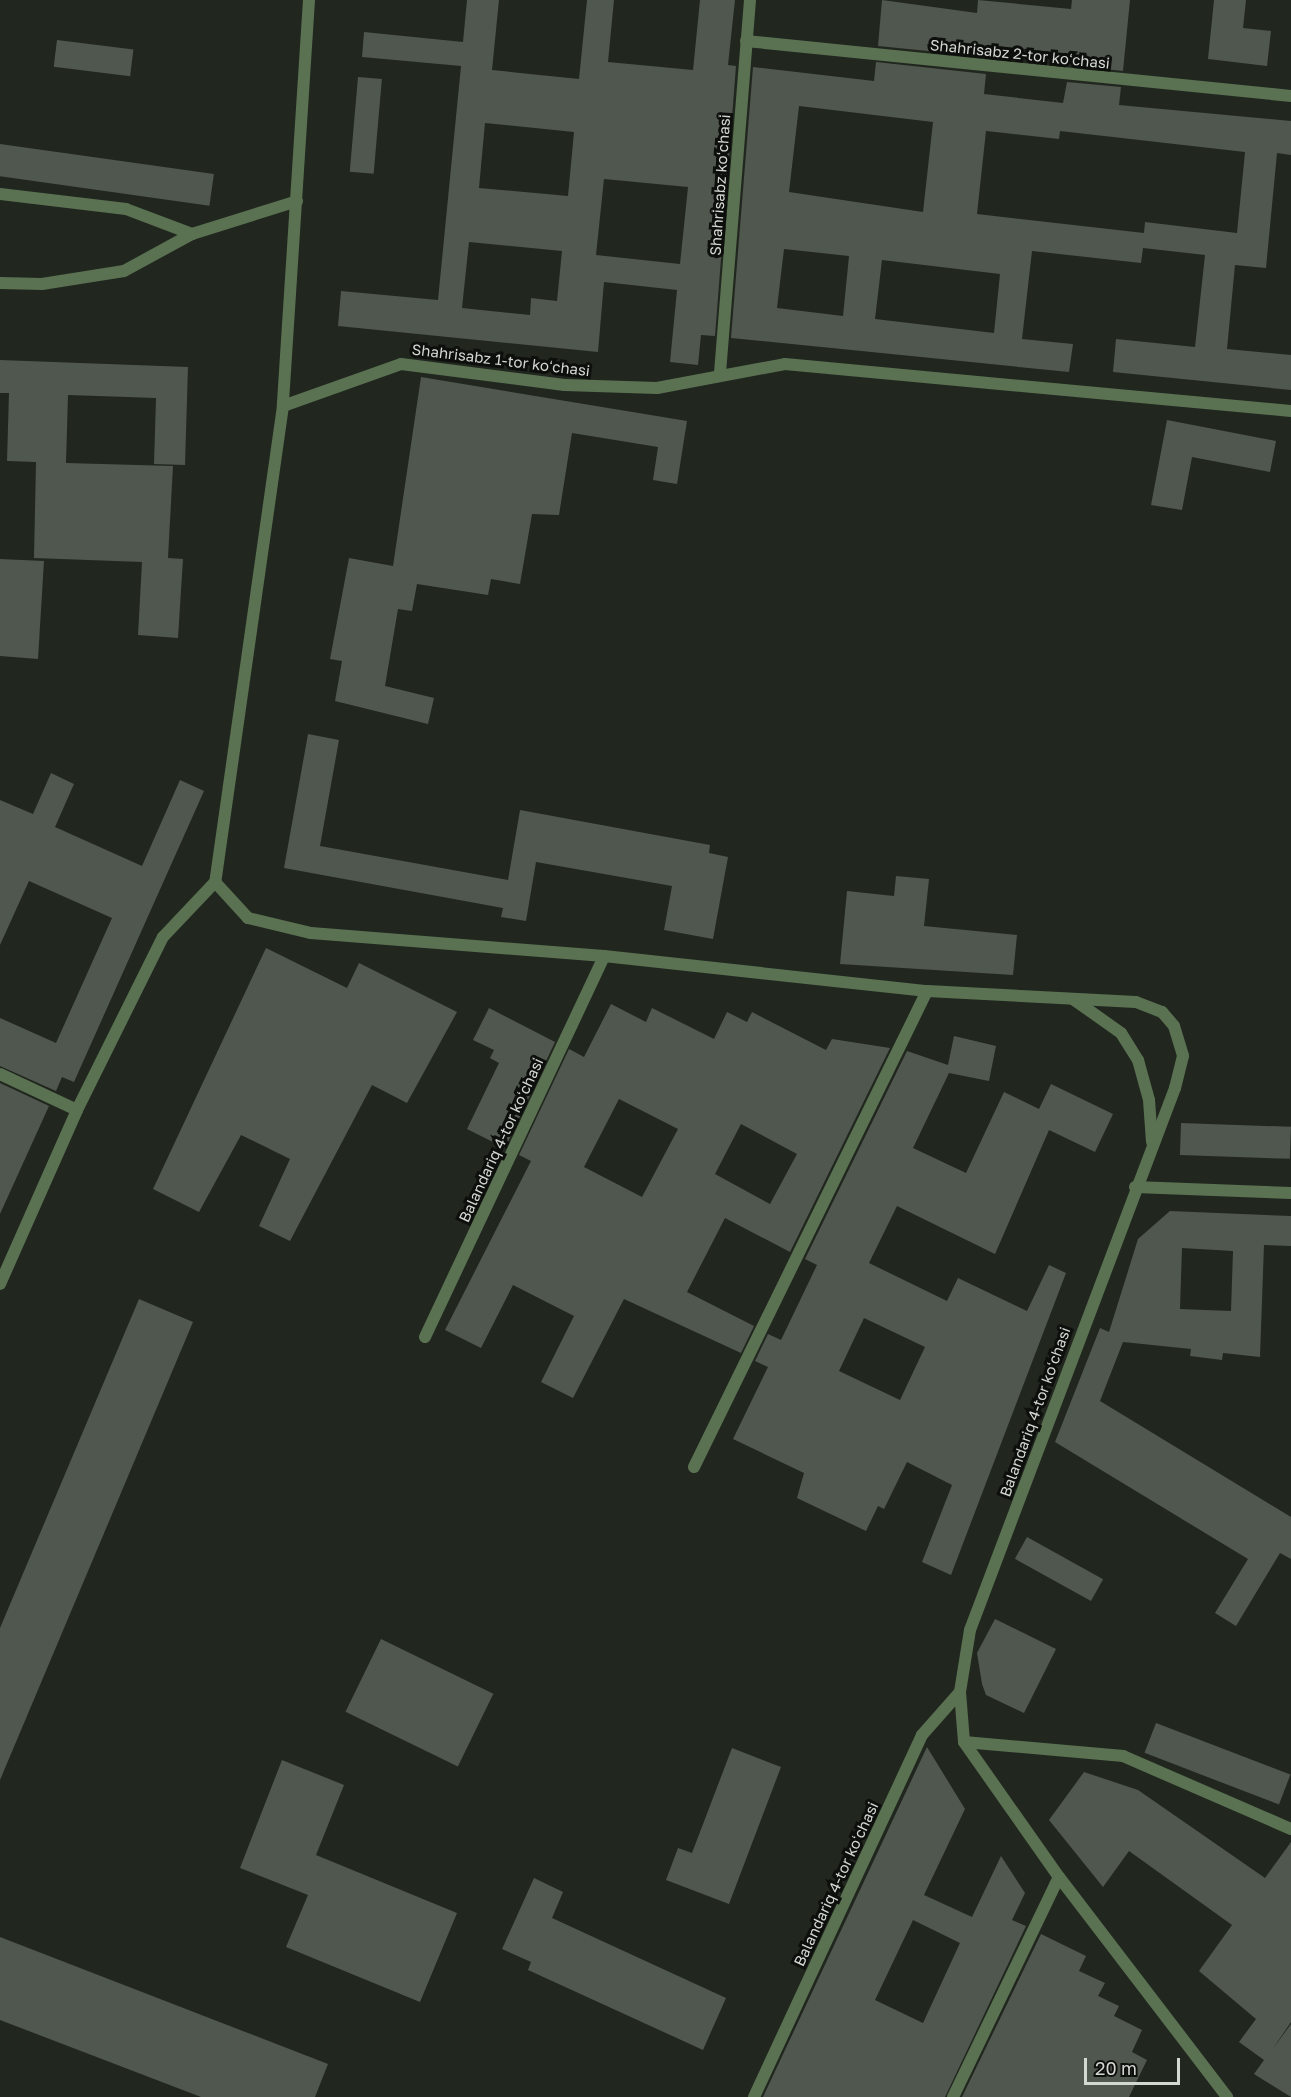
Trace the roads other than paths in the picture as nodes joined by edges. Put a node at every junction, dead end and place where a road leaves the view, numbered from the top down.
1 (309, 0) edge
2 (750, 0) edge
3 (746, 41) junction
4 (1291, 96) edge
5 (0, 194) edge
6 (297, 201) junction
7 (192, 234) junction
8 (0, 284) edge
9 (720, 373) junction
10 (283, 406) junction
11 (1291, 411) edge
12 (215, 882) junction
13 (604, 956) junction
14 (927, 991) junction
15 (1071, 998) junction
16 (0, 1074) edge
17 (76, 1110) junction
18 (1152, 1147) junction
19 (1135, 1187) junction
20 (1291, 1193) edge
21 (0, 1284) edge
22 (424, 1337) dead end
23 (694, 1467) dead end
24 (960, 1692) junction
25 (964, 1742) junction
26 (1291, 1829) edge
27 (1059, 1877) junction
28 (754, 2097) edge
29 (953, 2097) edge
30 (1227, 2097) edge

1 - 6 street
2 - 3 street, Shahrisabz koʻchasi
3 - 4 street, Shahrisabz 2-tor koʻchasi
3 - 9 street, Shahrisabz koʻchasi
5 - 7 street
6 - 7 street
6 - 10 street
7 - 8 street
9 - 10 street, Shahrisabz 1-tor koʻchasi
9 - 11 street, Shahrisabz 1-tor koʻchasi
10 - 12 street
12 - 13 street, Balandariq 4-tor koʻchasi
12 - 17 street
13 - 14 street, Balandariq 4-tor koʻchasi
13 - 22 street, Balandariq 4-tor koʻchasi
14 - 15 street, Balandariq 4-tor koʻchasi
14 - 23 street
15 - 18 street, Balandariq 4-tor koʻchasi
15 - 18 street, Balandariq 4-tor koʻchasi
16 - 17 street
17 - 21 street
18 - 19 street, Balandariq 4-tor koʻchasi
19 - 20 street
19 - 24 street, Balandariq 4-tor koʻchasi
24 - 25 street, Balandariq 4-tor koʻchasi
24 - 28 street, Balandariq 4-tor koʻchasi
25 - 26 street
25 - 27 street
27 - 29 street
27 - 30 street

